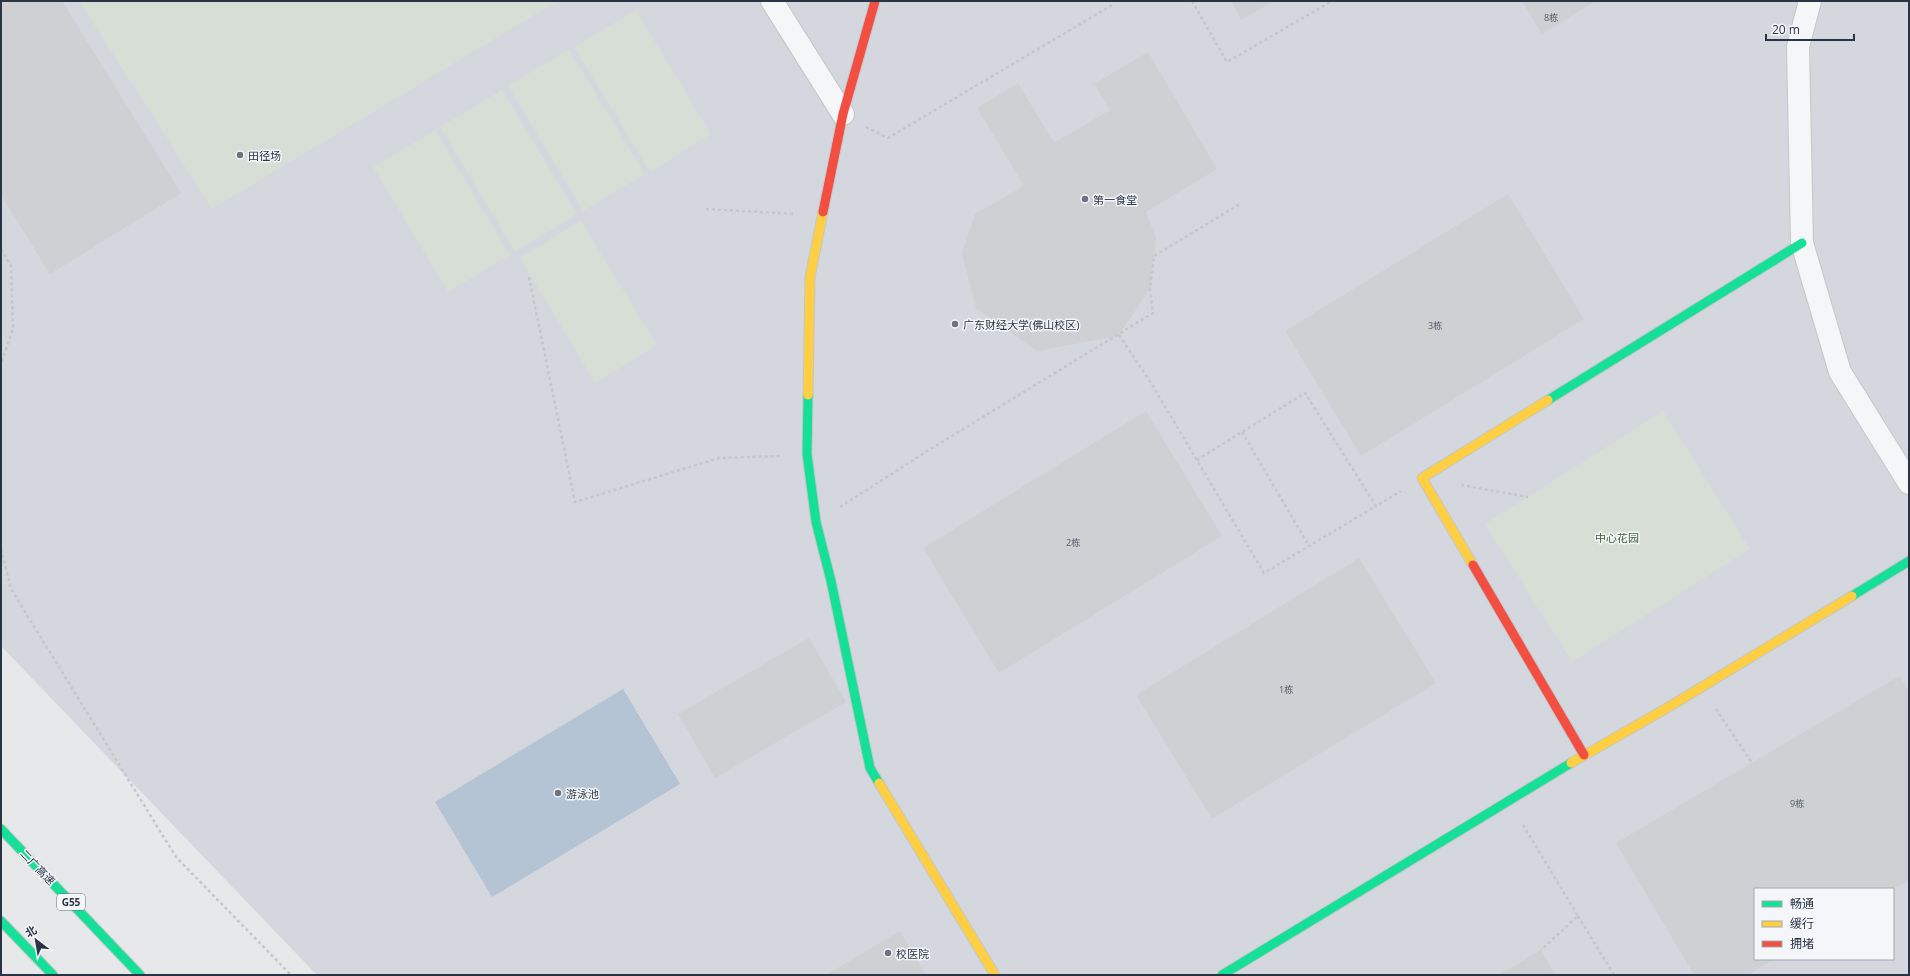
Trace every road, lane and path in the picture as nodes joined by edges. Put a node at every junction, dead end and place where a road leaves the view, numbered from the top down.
1 (772, 1) edge
2 (875, 1) edge
3 (1192, 1) edge
4 (1332, 1) edge
5 (1810, 1) edge
6 (1114, 4) dead end
7 (843, 114) junction
8 (1240, 204) dead end
9 (706, 209) dead end
10 (823, 215) junction
11 (1802, 243) junction
12 (1, 248) edge
13 (528, 276) dead end
14 (1118, 334) junction
15 (1, 364) edge
16 (1242, 432) junction
17 (808, 454) junction
18 (1197, 460) junction
19 (1422, 478) junction
20 (1909, 483) edge
21 (1528, 498) dead end
22 (1376, 506) junction
23 (816, 522) junction
24 (1309, 546) junction
25 (1, 548) edge
26 (1909, 561) edge
27 (1701, 687) junction
28 (1584, 755) junction
29 (1752, 763) dead end
30 (1509, 802) junction
31 (1, 829) edge
32 (1578, 916) junction
33 (1, 921) edge
34 (1541, 950) dead end
35 (53, 975) edge
36 (140, 975) edge
37 (290, 975) edge
38 (995, 975) edge
39 (1222, 975) edge
40 (1614, 975) edge

1 - 7 street
2 - 7 main road
3 - 4 path
5 - 11 street
6 - 7 path
7 - 10 main road
8 - 14 path
9 - 10 path
10 - 17 main road
11 - 19 main road
11 - 20 street
12 - 15 path
13 - 17 path
14 - 18 path
14 - 23 path
16 - 18 path
16 - 22 path
16 - 24 path
17 - 23 main road
18 - 24 path
19 - 21 path
19 - 22 path
19 - 28 main road
22 - 24 path
23 - 38 main road
25 - 37 path
26 - 27 main road
27 - 28 main road
27 - 29 path
28 - 30 main road
30 - 32 path
30 - 39 main road
31 - 36 main road, 二广高速 / G55
32 - 34 path
32 - 40 path
33 - 35 main road

